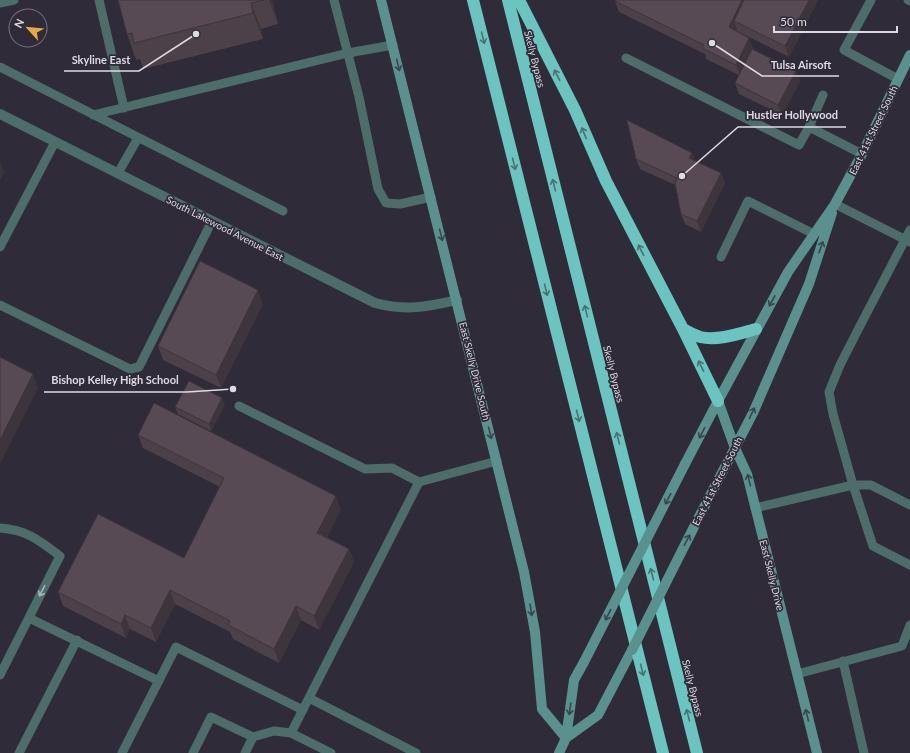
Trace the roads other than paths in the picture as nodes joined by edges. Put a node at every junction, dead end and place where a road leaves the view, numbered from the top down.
1 (14, 0) edge
2 (99, 0) edge
3 (334, 0) edge
4 (381, 0) edge
5 (473, 0) edge
6 (508, 0) edge
7 (519, 0) edge
8 (871, 0) edge
9 (0, 3) edge
10 (393, 45) junction
11 (348, 54) junction
12 (910, 56) edge
13 (626, 58) dead end
14 (0, 67) edge
15 (898, 79) junction
16 (823, 95) dead end
17 (124, 108) junction
18 (0, 114) edge
19 (93, 115) junction
20 (809, 127) junction
21 (138, 138) junction
22 (54, 142) junction
23 (862, 154) junction
24 (118, 173) junction
25 (431, 197) junction
26 (835, 204) junction
27 (283, 211) dead end
28 (212, 221) junction
29 (910, 230) edge
30 (814, 234) junction
31 (908, 241) edge
32 (0, 247) edge
33 (721, 257) dead end
34 (457, 300) junction
35 (0, 305) edge
36 (682, 329) junction
37 (756, 329) junction
38 (718, 401) junction
39 (239, 406) dead end
40 (735, 448) junction
41 (497, 461) junction
42 (419, 482) junction
43 (853, 485) junction
44 (910, 505) edge
45 (755, 508) junction
46 (0, 528) edge
47 (910, 565) edge
48 (29, 618) junction
49 (910, 626) edge
50 (77, 640) junction
51 (906, 645) edge
52 (843, 661) junction
53 (797, 674) junction
54 (0, 675) edge
55 (159, 681) junction
56 (309, 698) junction
57 (303, 710) junction
58 (291, 733) junction
59 (253, 737) junction
60 (566, 738) junction
61 (19, 753) edge
62 (122, 753) edge
63 (193, 753) edge
64 (245, 753) edge
65 (331, 753) edge
66 (416, 753) edge
67 (559, 753) edge
68 (663, 753) edge
69 (697, 753) edge
70 (817, 753) edge
71 (864, 753) edge

1 - 9 lane
2 - 17 lane
3 - 11 lane
4 - 10 main road, East Skelly Drive South
5 -> 68 highway
69 -> 6 highway, Skelly Bypass
36 -> 7 highway
8 - 15 lane
10 - 11 lane
10 -> 25 main road, East Skelly Drive South
11 - 17 lane
11 - 25 lane
12 - 15 main road, East 41st Street South
13 - 20 lane
14 - 19 lane
15 - 23 main road, East 41st Street South
16 - 20 lane
17 - 19 lane
18 - 22 street, South Lakewood Avenue East
19 - 21 lane
20 - 23 lane
21 - 24 lane
21 - 27 lane
22 - 24 street, South Lakewood Avenue East
22 - 32 lane
23 - 26 main road, East 41st Street South
24 - 28 street, South Lakewood Avenue East
25 -> 34 main road, East Skelly Drive South
26 - 30 main road, East 41st Street South
26 - 31 lane
40 -> 26 main road, East 41st Street South
28 - 34 street, South Lakewood Avenue East
28 - 35 lane
29 - 31 lane
30 - 33 lane
30 -> 37 main road, East 41st Street South
31 - 43 lane
34 -> 41 main road, East Skelly Drive South
36 - 37 highway
38 -> 36 highway
37 - 38 main road, East 41st Street South
38 - 40 main road, East Skelly Drive
38 -> 60 main road, East 41st Street South, bridge
39 - 42 lane
45 -> 40 main road, East Skelly Drive
60 -> 40 main road, East 41st Street South, bridge
41 - 42 lane
41 -> 60 main road, East Skelly Drive South
42 - 56 lane
43 - 44 lane
43 - 45 lane
43 - 47 lane
45 - 53 main road, East Skelly Drive
46 -> 48 lane
48 - 50 lane
48 - 54 lane
49 - 51 lane
50 - 55 lane
50 - 61 lane
51 - 52 lane
52 - 53 lane
52 - 71 lane
70 -> 53 main road, East Skelly Drive
55 - 57 lane
55 - 62 lane
56 - 57 lane
56 - 66 lane
57 - 58 lane
58 - 59 lane
58 - 65 lane
59 - 63 lane
59 - 64 lane
60 - 67 main road, East 41st Street South

